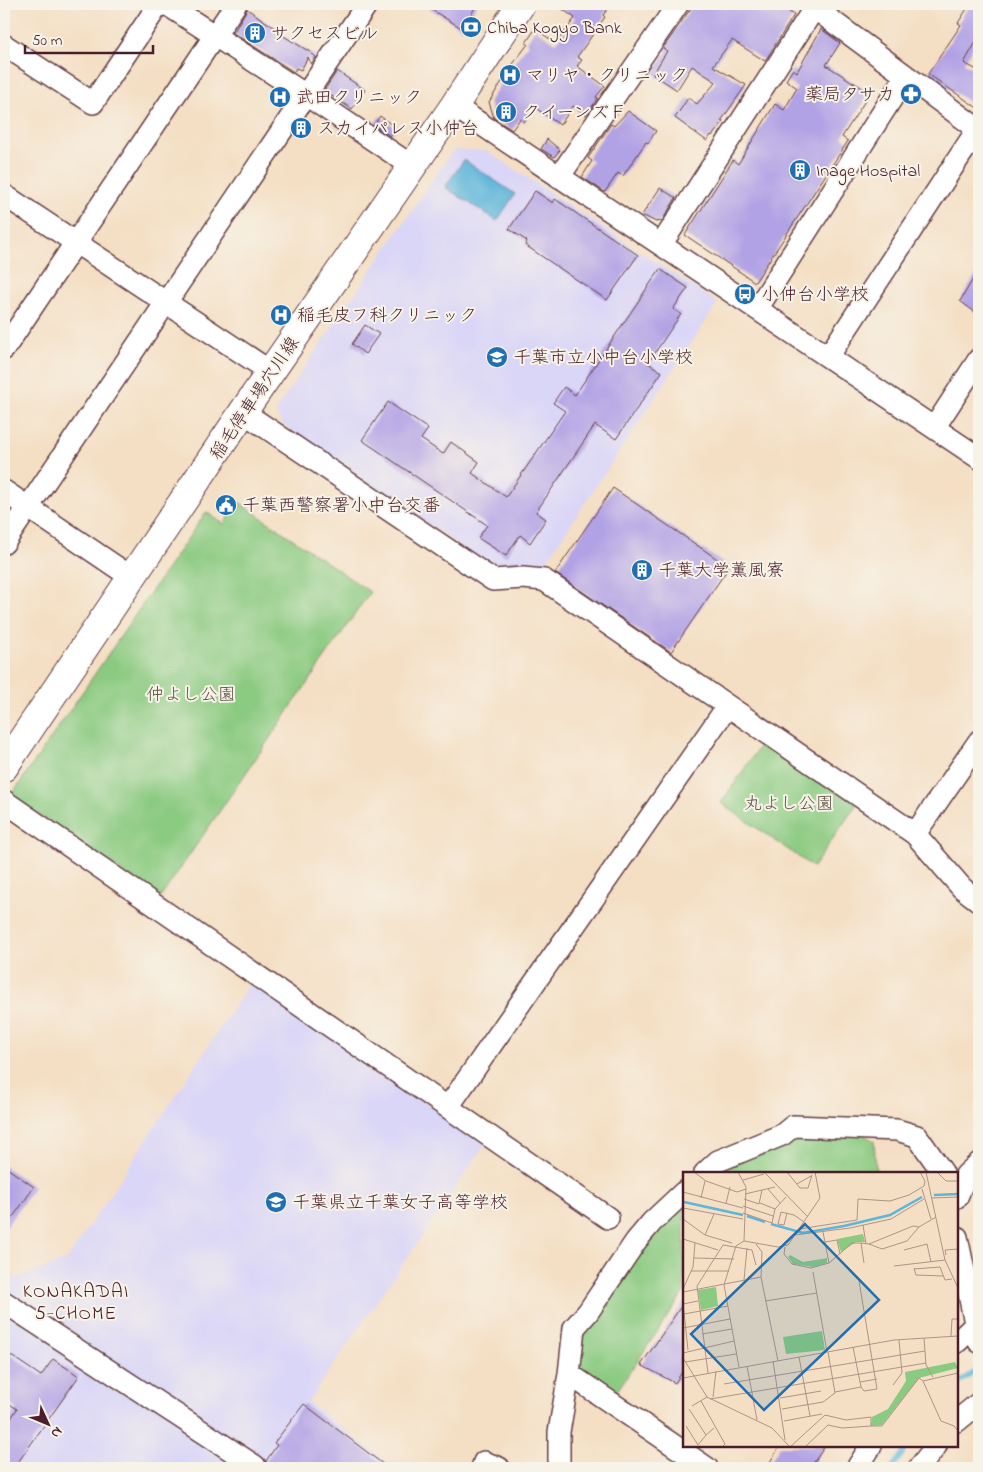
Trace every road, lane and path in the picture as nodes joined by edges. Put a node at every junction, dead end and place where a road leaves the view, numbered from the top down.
1 (159, 4) edge
2 (166, 4) edge
3 (236, 4) edge
4 (367, 4) edge
5 (521, 4) edge
6 (678, 4) edge
7 (813, 5) edge
8 (215, 35) junction
9 (4, 45) edge
10 (906, 76) junction
11 (306, 94) junction
12 (454, 106) junction
13 (979, 129) edge
14 (412, 166) junction
15 (560, 176) junction
16 (4, 195) edge
17 (75, 243) junction
18 (661, 245) junction
19 (165, 302) junction
20 (757, 309) junction
21 (4, 349) edge
22 (828, 357) junction
23 (978, 362) edge
24 (271, 372) junction
25 (243, 412) junction
26 (934, 428) junction
27 (979, 458) edge
28 (4, 491) edge
29 (28, 507) junction
30 (4, 543) edge
31 (131, 577) junction
32 (727, 707) junction
33 (979, 741) edge
34 (4, 767) edge
35 (4, 801) edge
36 (915, 834) junction
37 (979, 901) edge
38 (448, 1107) junction
39 (979, 1163) edge
40 (706, 1172) edge
41 (943, 1172) edge
42 (958, 1190) edge
43 (683, 1193) edge
44 (608, 1218) dead end
45 (958, 1242) edge
46 (4, 1302) edge
47 (978, 1333) edge
48 (958, 1342) edge
49 (569, 1374) junction
50 (979, 1404) edge
51 (958, 1421) edge
52 (870, 1447) edge
53 (935, 1447) edge
54 (255, 1466) dead end
55 (482, 1468) edge
56 (498, 1468) edge
57 (559, 1468) edge
58 (708, 1468) edge
59 (857, 1468) edge
60 (919, 1468) edge

1 - 9 street
2 - 8 street
3 - 8 street
4 - 11 street
5 - 12 main road, 稲毛停車場穴川線
6 - 15 street
7 - 10 street
7 - 18 street
8 - 11 street
8 - 17 street
10 - 13 street
10 - 20 street
11 - 14 street
11 - 19 street
12 - 14 main road, 稲毛停車場穴川線
12 - 15 street
13 - 22 street
14 - 24 main road, 稲毛停車場穴川線
15 - 18 street
16 - 17 street
17 - 19 street
17 - 21 street
18 - 20 street
19 - 24 street
19 - 29 street
20 - 22 street
22 - 26 street
23 - 26 street
24 - 25 main road, 稲毛停車場穴川線
25 - 31 main road, 稲毛停車場穴川線
25 - 32 street
26 - 27 street
28 - 29 street
29 - 30 street
29 - 31 street
31 - 34 main road, 稲毛停車場穴川線
32 - 36 street
32 - 38 street
33 - 36 street
35 - 38 street
36 - 37 street
38 - 44 street
39 - 42 street
40 - 41 street
43 - 49 street
45 - 47 street
46 - 54 street
47 - 48 street
49 - 57 street
49 - 58 street
50 - 51 street
52 - 59 street
53 - 60 street
55 - 56 street

